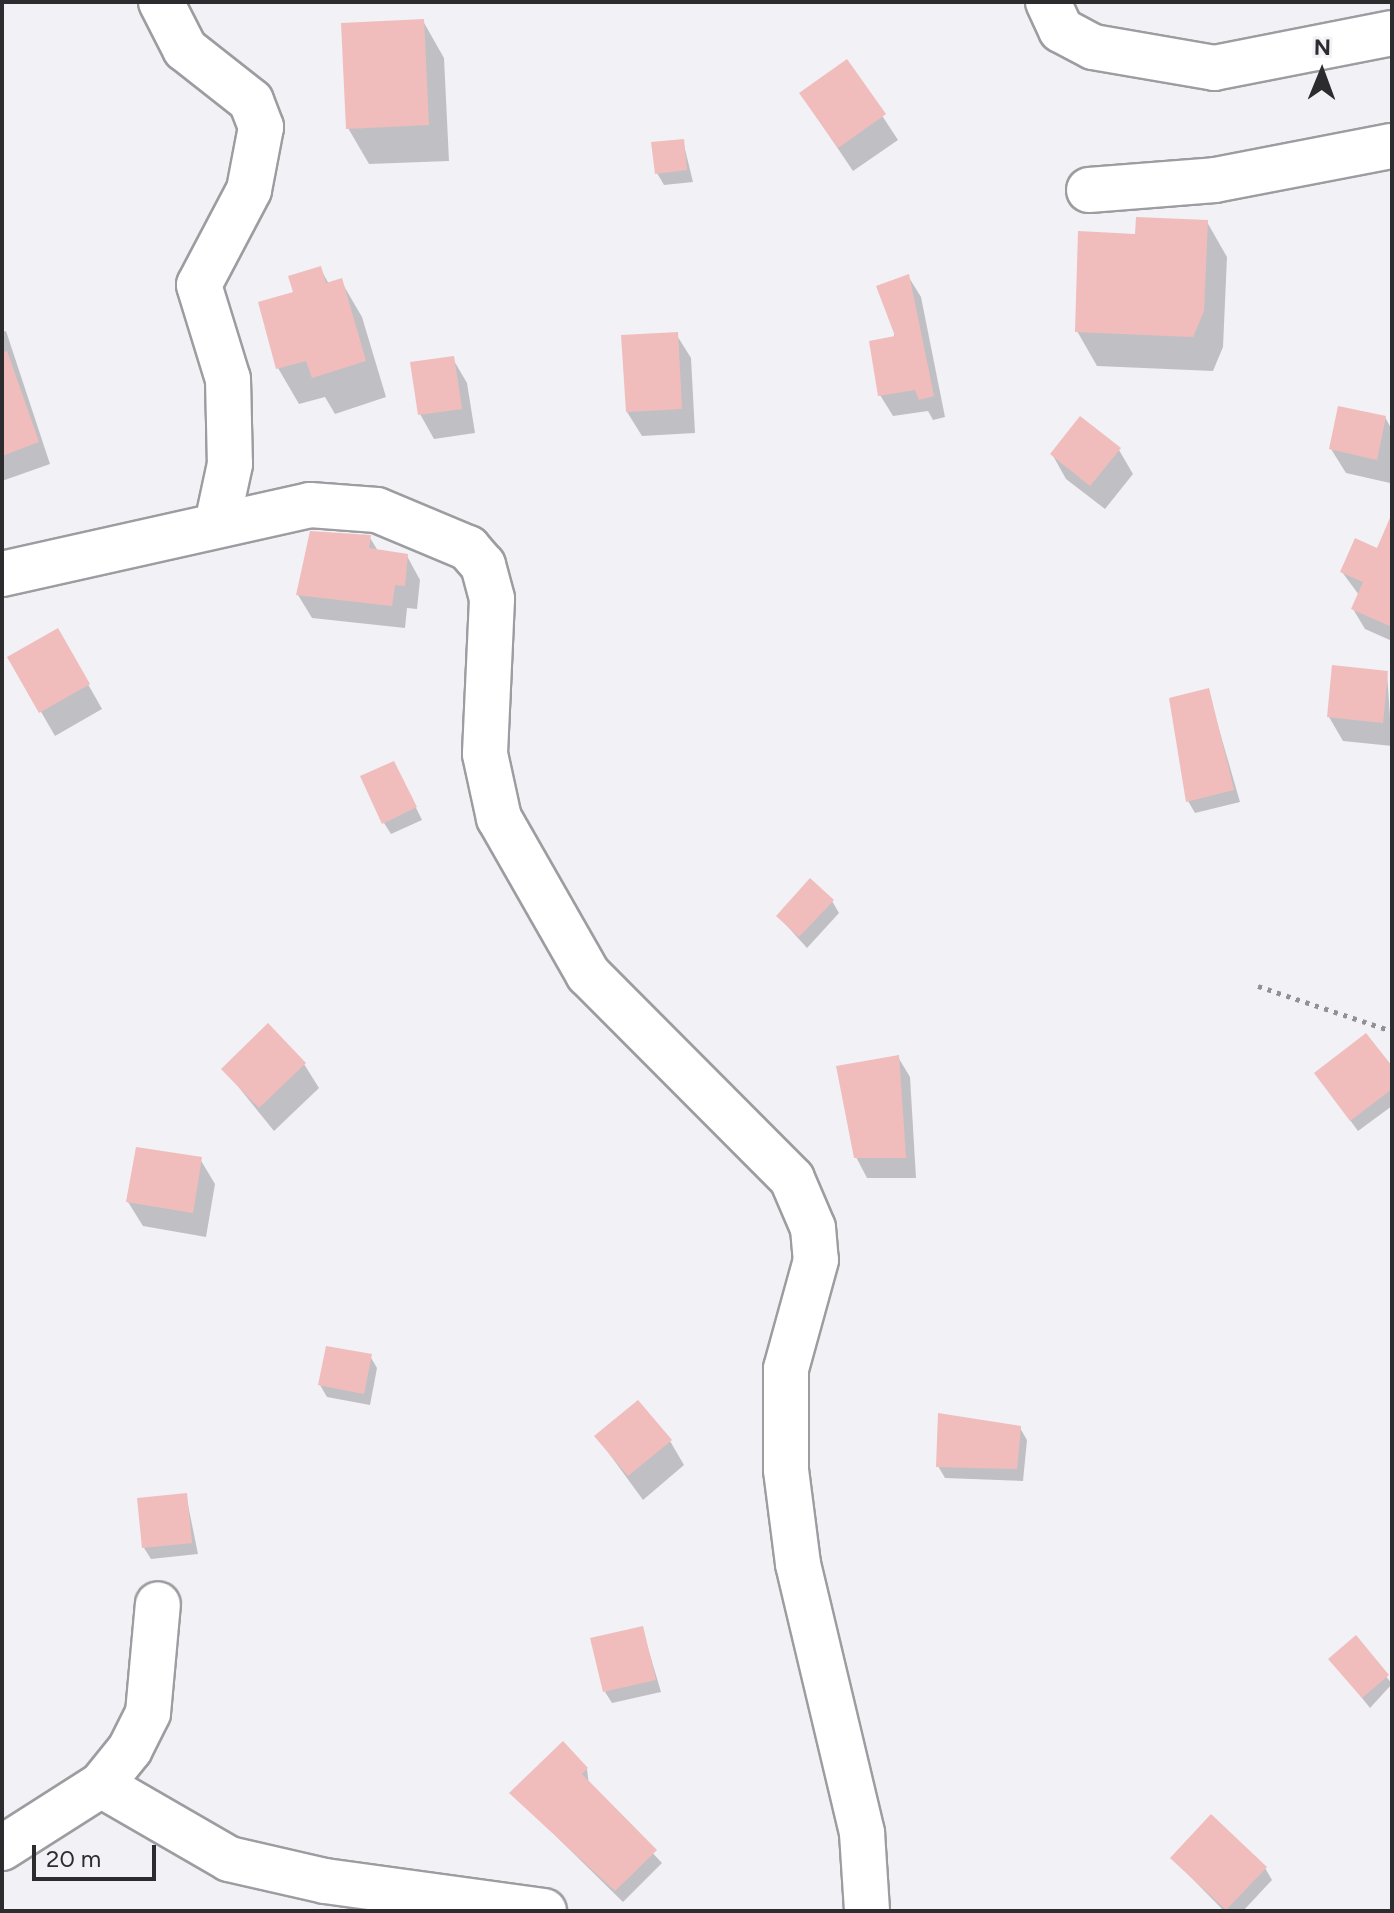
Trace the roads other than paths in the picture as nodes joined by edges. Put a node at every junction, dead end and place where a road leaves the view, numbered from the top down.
1 (161, 2) edge
2 (1048, 2) edge
3 (1392, 33) edge
4 (1392, 146) edge
5 (1089, 190) dead end
6 (217, 524) junction
7 (2, 574) edge
8 (158, 1604) dead end
9 (101, 1785) junction
10 (2, 1848) edge
11 (544, 1911) edge
12 (867, 1911) edge

1 - 6 street
2 - 3 street
4 - 5 street
6 - 7 street
6 - 12 street
8 - 9 street
9 - 10 street
9 - 11 street

